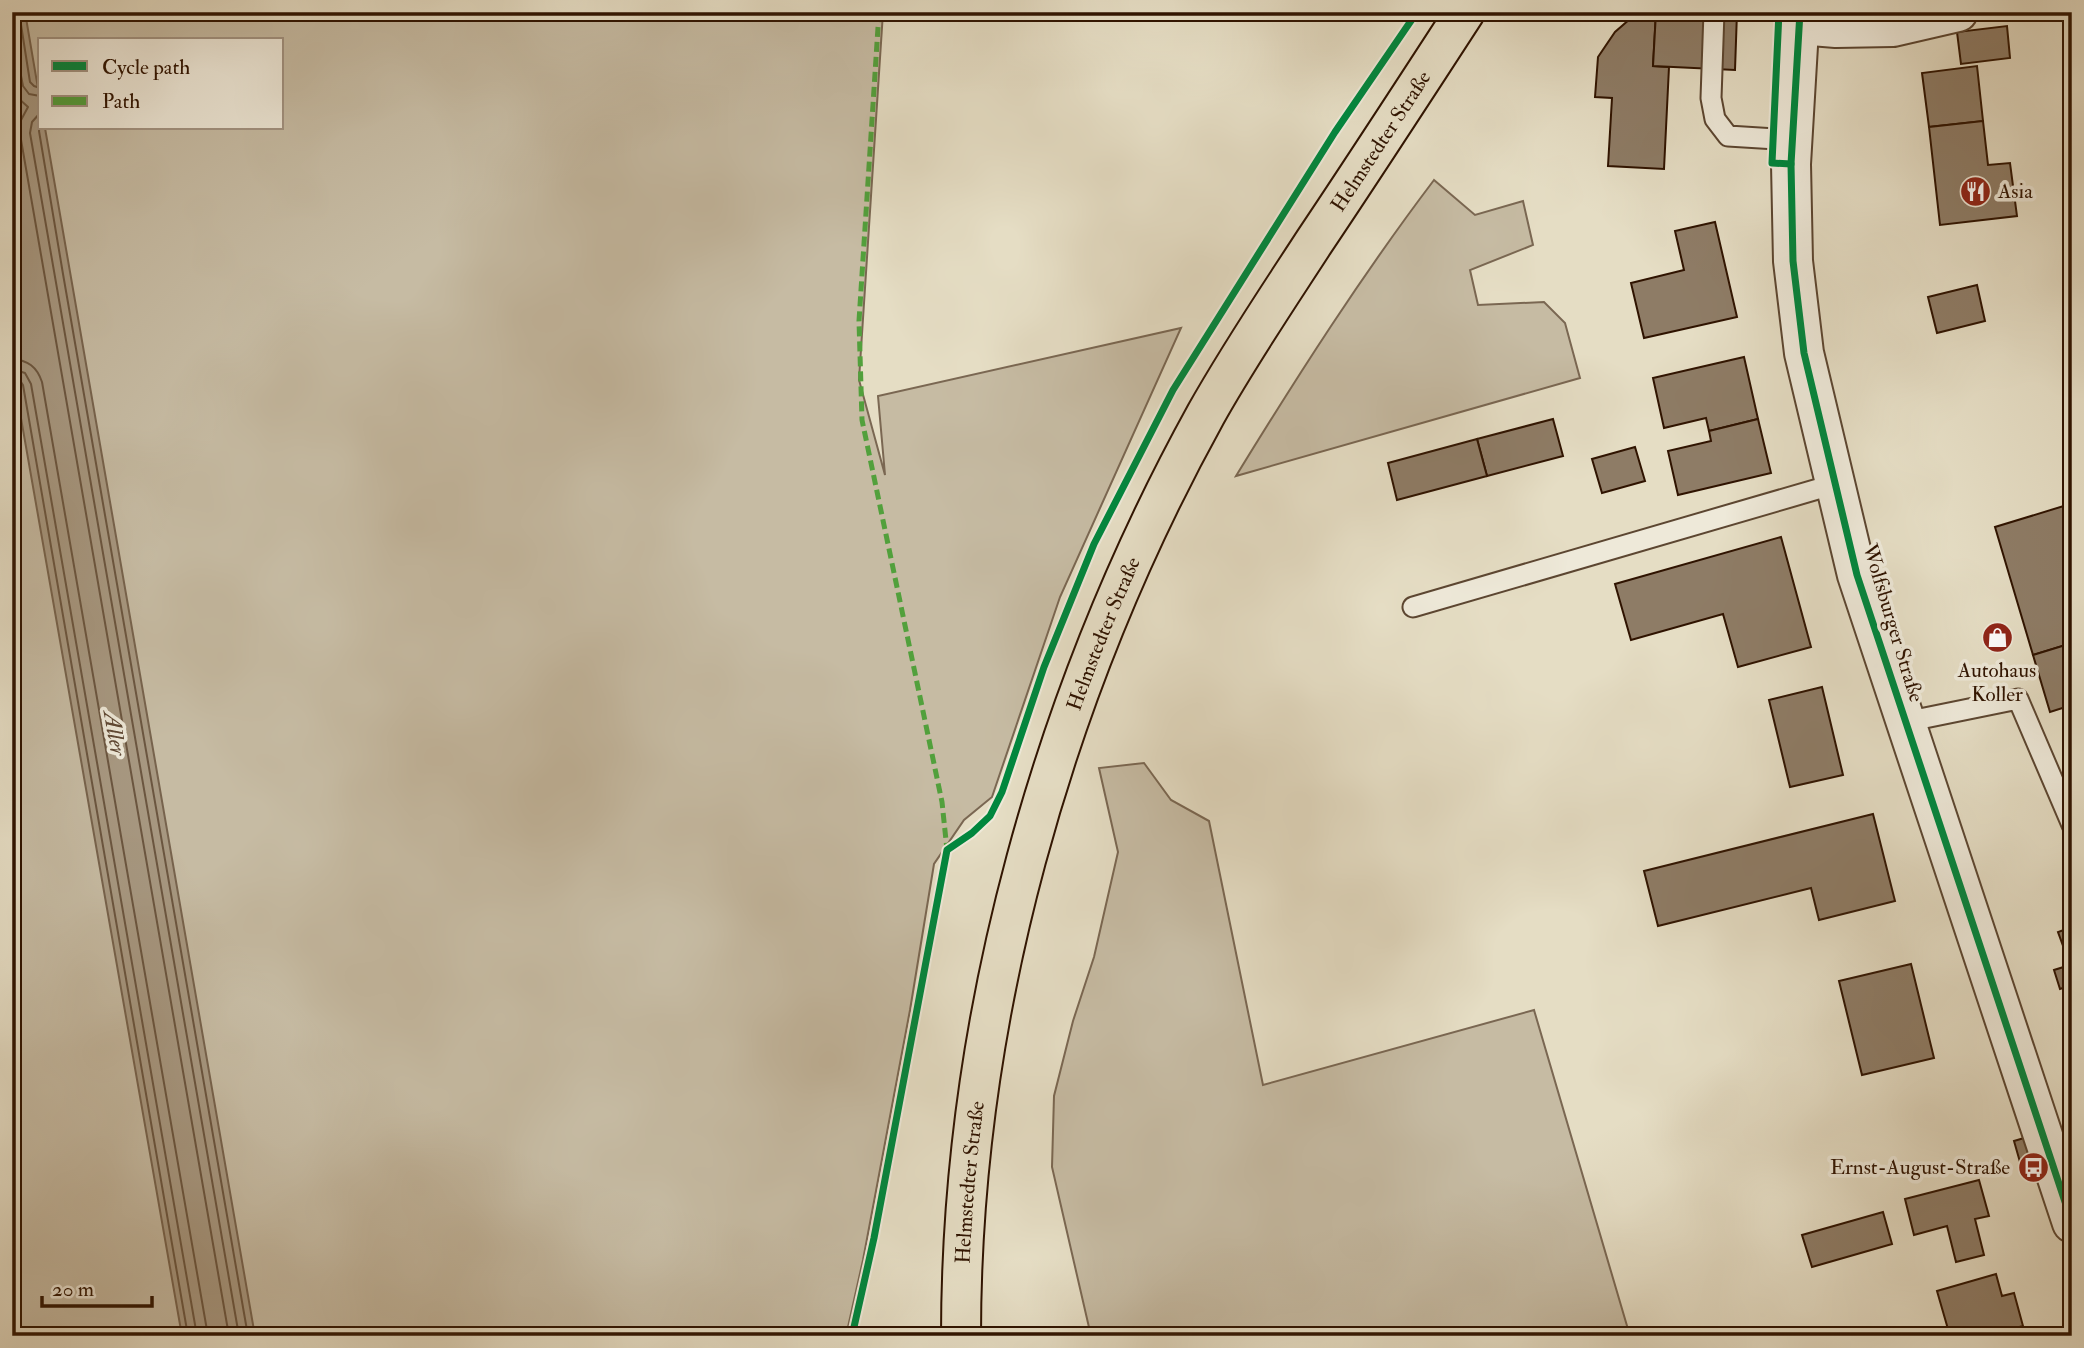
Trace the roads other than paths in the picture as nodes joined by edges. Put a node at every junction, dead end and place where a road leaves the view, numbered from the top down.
1 (1465, 12) edge
2 (1714, 12) edge
3 (1958, 12) edge
4 (1800, 19) edge
5 (1894, 20) edge
6 (1793, 140) junction
7 (1835, 484) junction
8 (1413, 607) dead end
9 (1905, 722) junction
10 (2072, 825) edge
11 (2072, 1223) edge
12 (961, 1336) edge

1 - 12 main road, Helmstedter Straße
2 - 6 lane
3 - 5 street
4 - 5 street
4 - 6 street, Wolfsburger Straße
6 - 7 street, Wolfsburger Straße
7 - 8 lane
7 - 9 street, Wolfsburger Straße
9 - 10 lane
9 - 11 street, Wolfsburger Straße

